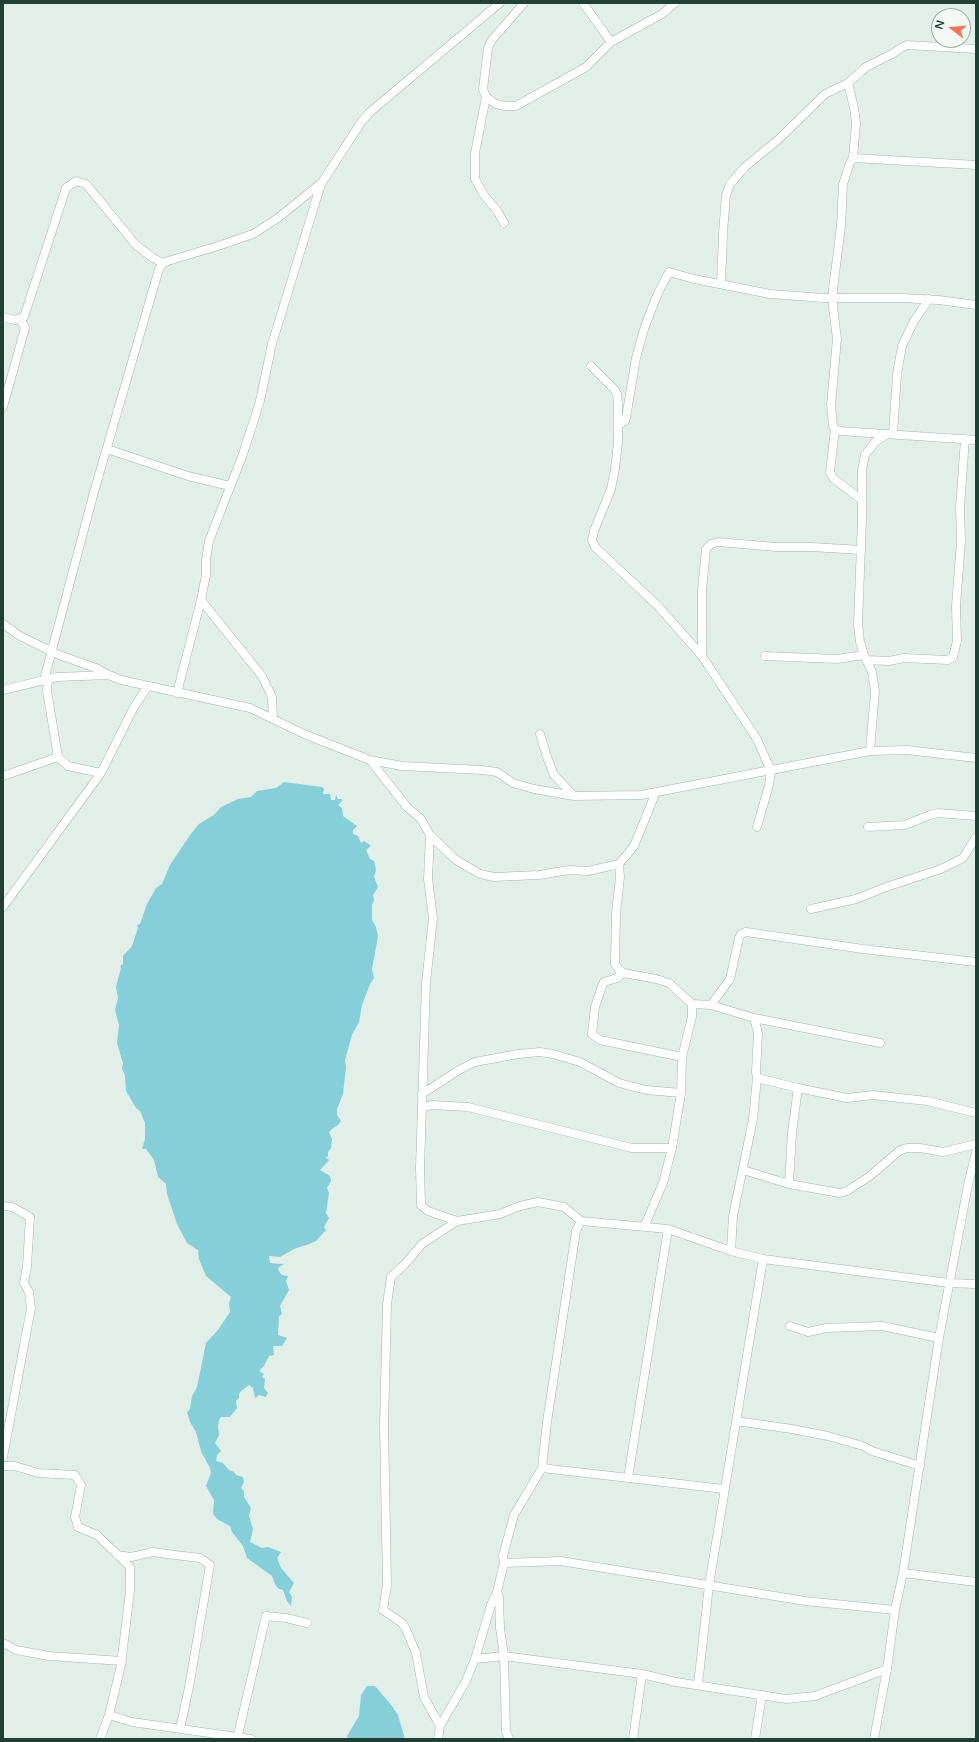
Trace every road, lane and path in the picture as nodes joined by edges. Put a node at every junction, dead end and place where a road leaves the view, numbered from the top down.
1 (500, 3) edge
2 (524, 3) edge
3 (583, 3) edge
4 (675, 3) edge
5 (611, 42) junction
6 (976, 49) edge
7 (848, 83) junction
8 (486, 97) junction
9 (853, 158) junction
10 (976, 166) edge
11 (321, 184) junction
12 (504, 222) dead end
13 (163, 263) junction
14 (721, 284) junction
15 (834, 297) junction
16 (929, 299) junction
17 (976, 305) edge
18 (3, 317) edge
19 (20, 319) junction
20 (591, 366) dead end
21 (3, 407) edge
22 (618, 425) junction
23 (835, 429) junction
24 (890, 434) junction
25 (965, 439) junction
26 (976, 440) edge
27 (107, 448) junction
28 (230, 486) junction
29 (862, 500) junction
30 (861, 550) junction
31 (201, 600) junction
32 (3, 624) edge
33 (51, 652) junction
34 (702, 656) junction
35 (764, 656) dead end
36 (865, 658) junction
37 (108, 676) junction
38 (44, 680) junction
39 (148, 686) junction
40 (3, 690) edge
41 (177, 693) junction
42 (272, 719) junction
43 (540, 734) dead end
44 (870, 751) junction
45 (58, 757) junction
46 (976, 758) edge
47 (370, 760) junction
48 (771, 771) junction
49 (101, 773) junction
50 (3, 776) edge
51 (656, 792) junction
52 (574, 796) junction
53 (976, 816) edge
54 (757, 827) dead end
55 (868, 827) dead end
56 (430, 836) junction
57 (976, 837) edge
58 (619, 864) junction
59 (3, 907) edge
60 (811, 909) dead end
61 (976, 962) edge
62 (624, 974) junction
63 (692, 1004) junction
64 (711, 1005) junction
65 (754, 1018) junction
66 (880, 1043) dead end
67 (682, 1057) junction
68 (757, 1078) junction
69 (798, 1088) junction
70 (681, 1093) junction
71 (422, 1094) junction
72 (422, 1107) junction
73 (976, 1113) edge
74 (976, 1144) edge
75 (672, 1148) junction
76 (976, 1152) edge
77 (743, 1170) junction
78 (789, 1184) junction
79 (3, 1206) edge
80 (458, 1221) junction
81 (581, 1221) junction
82 (644, 1227) junction
83 (668, 1229) junction
84 (730, 1251) junction
85 (763, 1259) junction
86 (949, 1283) junction
87 (976, 1284) edge
88 (790, 1326) dead end
89 (939, 1338) junction
90 (736, 1421) junction
91 (3, 1457) edge
92 (3, 1466) edge
93 (920, 1466) junction
94 (542, 1468) junction
95 (628, 1478) junction
96 (724, 1489) junction
97 (117, 1555) junction
98 (504, 1563) junction
99 (903, 1573) junction
100 (976, 1582) edge
101 (709, 1585) junction
102 (497, 1592) junction
103 (895, 1610) junction
104 (307, 1623) dead end
105 (3, 1643) edge
106 (504, 1656) junction
107 (475, 1659) junction
108 (122, 1661) junction
109 (887, 1669) junction
110 (642, 1674) junction
111 (698, 1685) junction
112 (762, 1695) junction
113 (109, 1715) junction
114 (440, 1726) junction
115 (180, 1729) junction
116 (237, 1738) edge
117 (100, 1739) edge
118 (251, 1739) edge
119 (438, 1739) edge
120 (509, 1739) edge
121 (633, 1739) edge
122 (755, 1739) edge
123 (874, 1739) edge

1 - 11 street
2 - 8 street
3 - 5 street
4 - 5 street
5 - 8 street
6 - 7 street
7 - 9 street
7 - 14 street
8 - 12 street
9 - 10 street
9 - 15 street
11 - 13 street
11 - 28 street
13 - 19 street
13 - 27 street
14 - 15 street
14 - 22 street
15 - 16 street
15 - 23 street
16 - 17 street
16 - 24 street
18 - 19 street
19 - 21 street
20 - 22 street
22 - 34 street
23 - 24 street
23 - 29 street
24 - 25 street
24 - 29 street
25 - 26 street
25 - 36 street
27 - 28 street
27 - 33 street
28 - 31 street
29 - 30 street
30 - 34 street
30 - 36 street
31 - 41 street
31 - 42 street
32 - 33 street
33 - 37 street
33 - 38 street
34 - 48 street
35 - 36 street
36 - 44 street
37 - 38 street
37 - 39 street
38 - 40 street
38 - 45 street
39 - 41 street
39 - 49 street
41 - 42 street
42 - 47 street
43 - 52 street
44 - 46 street
44 - 48 street
45 - 49 street
45 - 50 street
47 - 52 street
47 - 56 street
48 - 51 street
48 - 54 street
49 - 59 street
51 - 52 street
51 - 58 street
53 - 55 street
56 - 58 street
56 - 71 street
57 - 60 street
58 - 62 street
61 - 64 street
62 - 63 street
62 - 67 street
63 - 64 street
63 - 67 street
64 - 65 street
65 - 66 street
65 - 68 street
67 - 70 street
68 - 69 street
68 - 77 street
69 - 73 street
69 - 78 street
70 - 71 street
70 - 75 street
71 - 72 street
72 - 75 street
72 - 80 street
74 - 78 street
75 - 82 street
76 - 86 street
77 - 78 street
77 - 84 street
79 - 91 street
80 - 81 street
80 - 114 street
81 - 82 street
81 - 94 street
82 - 83 street
83 - 84 street
83 - 95 street
84 - 85 street
85 - 86 street
85 - 90 street
86 - 87 street
86 - 89 street
88 - 89 street
89 - 93 street
90 - 93 street
90 - 96 street
92 - 97 street
93 - 99 street
94 - 95 street
94 - 98 street
95 - 96 street
96 - 101 street
97 - 108 street
97 - 115 street
98 - 101 street
98 - 102 street
99 - 100 street
99 - 103 street
101 - 103 street
101 - 111 street
102 - 106 street
102 - 107 street
103 - 109 street
104 - 116 street
105 - 108 street
106 - 107 street
106 - 110 street
106 - 120 street
107 - 114 street
108 - 113 street
109 - 112 street
109 - 123 street
110 - 111 street
110 - 121 street
111 - 112 street
112 - 122 street
113 - 115 street
113 - 117 street
114 - 119 street
115 - 116 street
116 - 118 street

